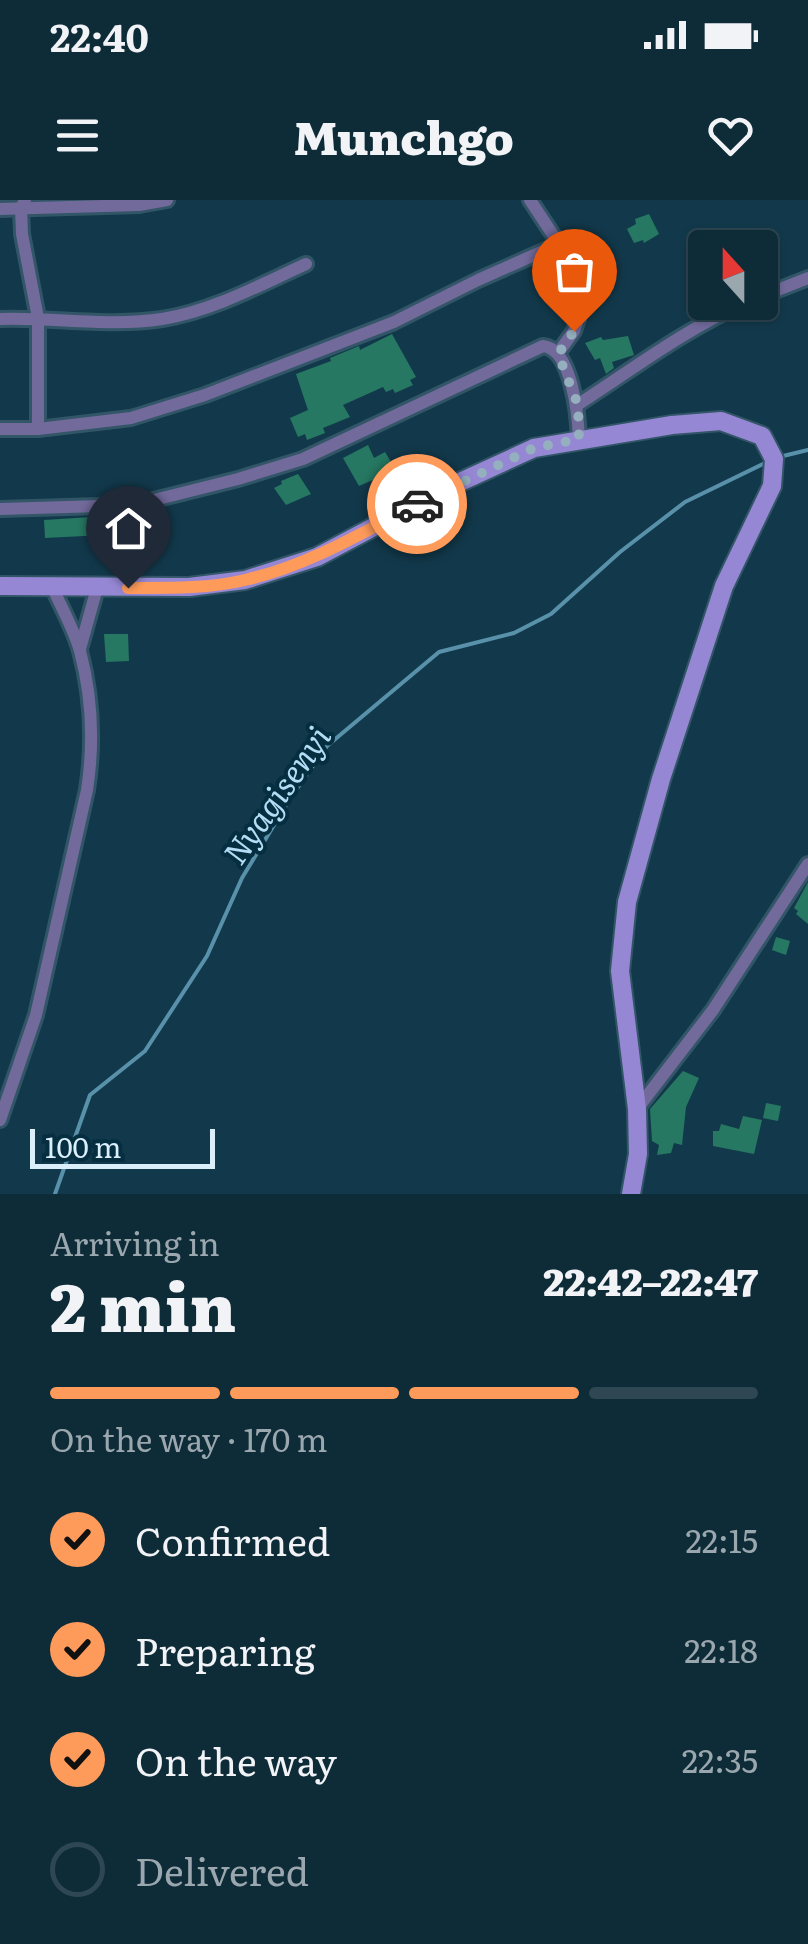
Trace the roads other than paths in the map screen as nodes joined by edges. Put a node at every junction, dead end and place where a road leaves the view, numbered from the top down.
1 (167, 200) edge
2 (530, 200) edge
3 (23, 204) edge
4 (0, 209) edge
5 (559, 244) junction
6 (306, 264) dead end
7 (808, 278) edge
8 (778, 290) edge
9 (38, 318) junction
10 (0, 319) edge
11 (709, 320) edge
12 (558, 354) junction
13 (578, 405) junction
14 (0, 428) edge
15 (38, 429) junction
16 (579, 439) junction
17 (0, 508) edge
18 (0, 586) edge
19 (52, 586) junction
20 (97, 588) junction
21 (80, 649) junction
22 (808, 864) edge
23 (636, 1109) junction
24 (0, 1120) edge
25 (631, 1194) edge

1 - 3 street
2 - 5 street
3 - 4 street
3 - 9 street
5 - 12 street
5 - 15 street
6 - 9 street
7 - 8 street
9 - 10 street
9 - 15 street
11 - 13 street
12 - 13 street
12 - 17 street
13 - 16 street
14 - 15 street
16 - 20 main road
16 - 23 main road
18 - 19 main road
19 - 20 main road
19 - 21 street
20 - 21 street
21 - 24 street
22 - 23 street
23 - 25 main road

